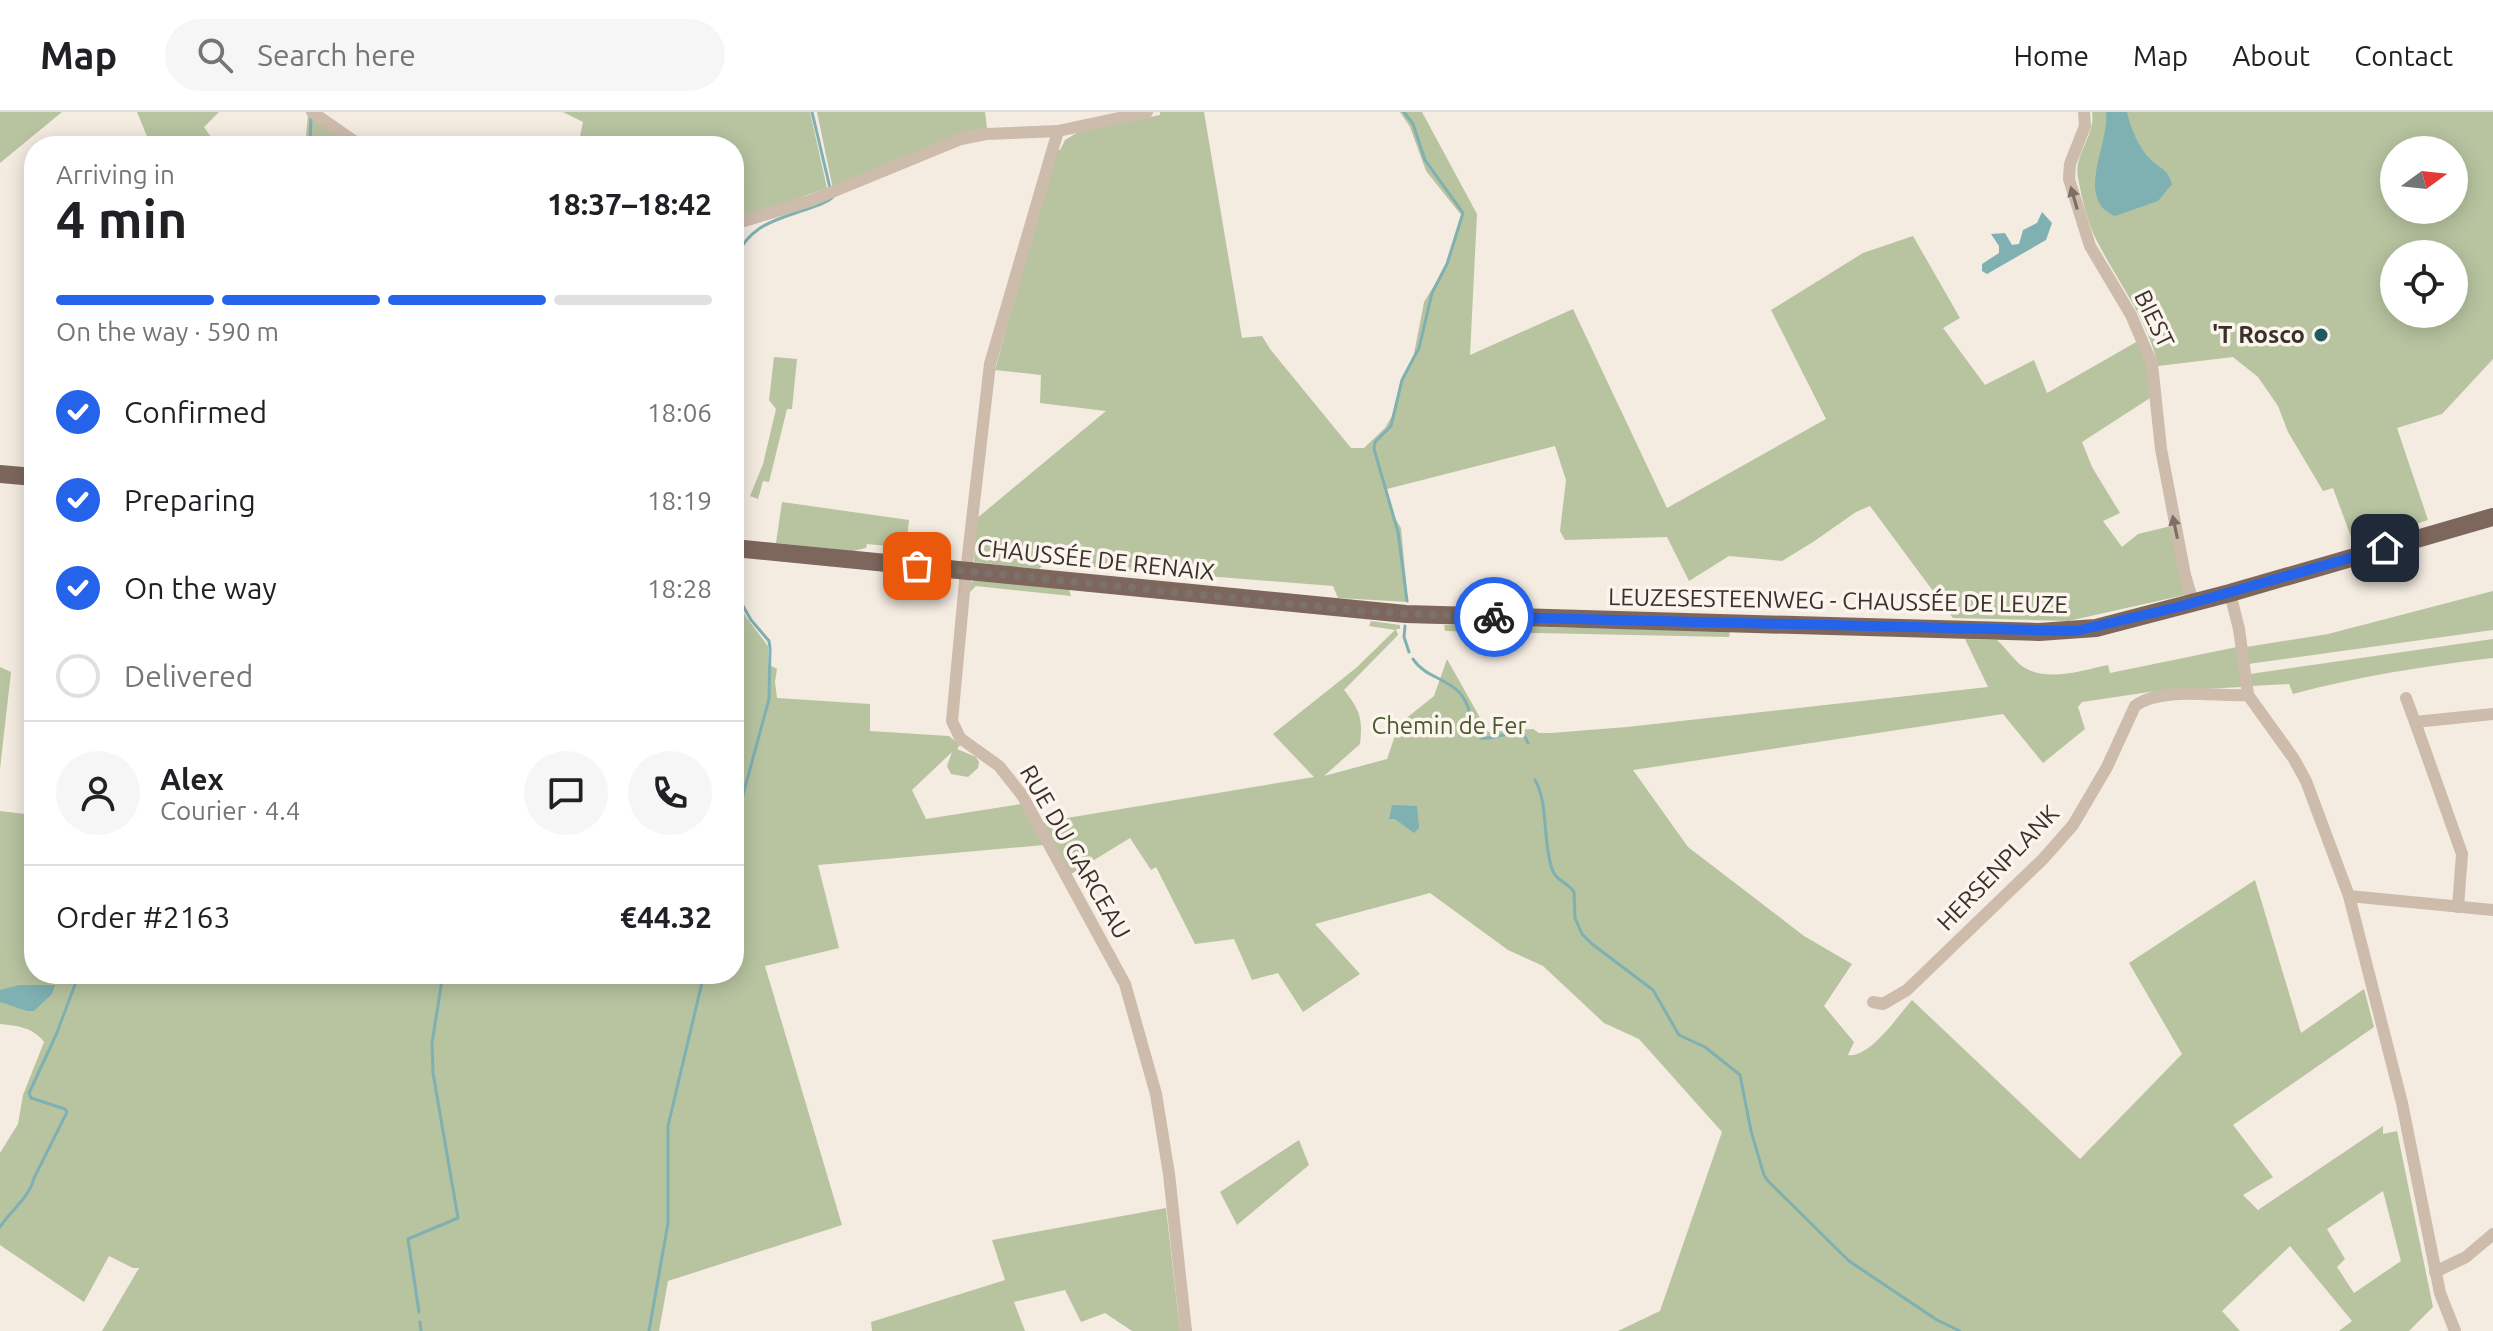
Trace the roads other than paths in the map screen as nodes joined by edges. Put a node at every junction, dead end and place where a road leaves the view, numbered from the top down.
1 (312, 112) edge
2 (1147, 112) edge
3 (2084, 112) edge
4 (1058, 131) junction
5 (347, 136) edge
6 (744, 221) edge
7 (0, 474) edge
8 (24, 476) edge
9 (2493, 517) edge
10 (744, 549) edge
11 (966, 571) junction
12 (2230, 593) junction
13 (2193, 602) junction
14 (1406, 614) joint
15 (2248, 695) junction
16 (2406, 698) dead end
17 (2493, 714) edge
18 (2415, 722) junction
19 (2349, 896) junction
20 (2458, 907) junction
21 (2493, 910) edge
22 (1873, 1002) dead end
23 (2493, 1234) edge
24 (2435, 1272) junction
25 (1186, 1331) edge
26 (2455, 1331) edge

1 - 5 street
2 - 4 street
13 -> 3 street, BIEST
4 - 6 street
4 - 11 street, RUE DU GARCEAU
7 - 8 main road
9 - 12 main road, LEUZESESTEENWEG - CHAUSSÉE DE LEUZE
10 - 11 main road, CHAUSSÉE DE RENAIX
11 - 14 main road, CHAUSSÉE DE RENAIX
11 - 25 street, RUE DU GARCEAU
12 - 13 main road, LEUZESESTEENWEG - CHAUSSÉE DE LEUZE
12 - 15 street
13 - 14 main road, LEUZESESTEENWEG - CHAUSSÉE DE LEUZE
15 - 19 street
15 - 22 street, HERSENPLANK
16 - 18 street
17 - 18 street
18 - 20 street
19 - 20 street
19 - 24 street
20 - 21 street
23 - 24 street
24 - 26 street

